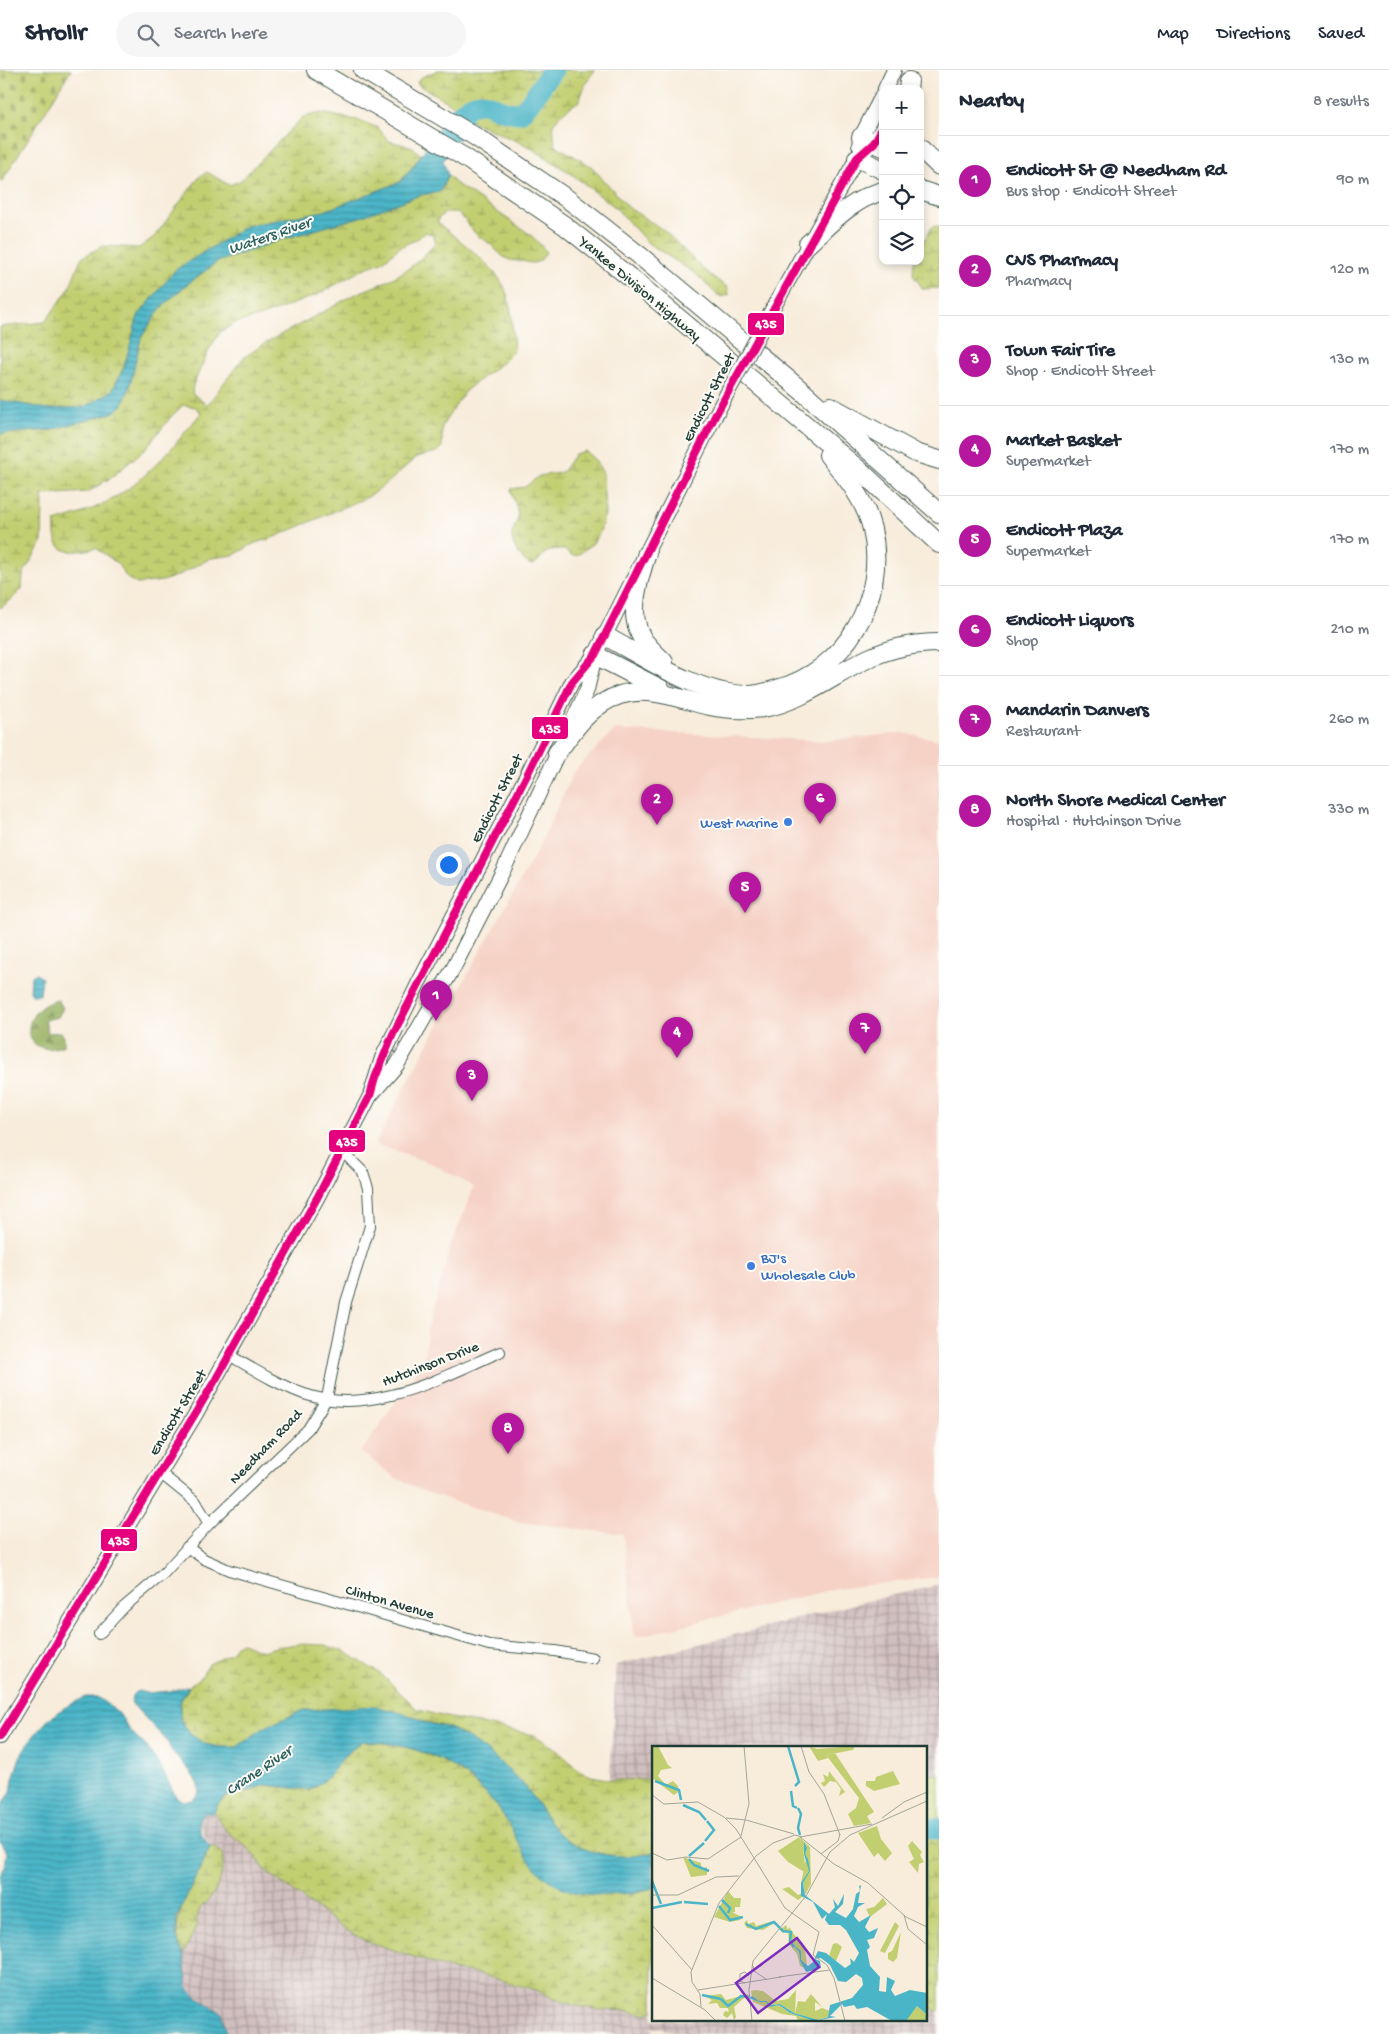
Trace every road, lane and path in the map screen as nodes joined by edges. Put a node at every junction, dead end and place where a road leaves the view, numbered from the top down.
1 (316, 70) edge
2 (362, 70) edge
3 (894, 70) edge
4 (887, 85) edge
5 (879, 113) edge
6 (881, 130) edge
7 (873, 142) edge
8 (924, 152) edge
9 (857, 158) junction
10 (924, 165) edge
11 (939, 166) edge
12 (879, 168) edge
13 (939, 172) edge
14 (879, 192) edge
15 (808, 244) junction
16 (802, 391) junction
17 (789, 412) junction
18 (939, 460) edge
19 (939, 513) edge
20 (939, 544) edge
21 (647, 553) junction
22 (605, 636) junction
23 (939, 643) edge
24 (595, 655) junction
25 (686, 679) junction
26 (677, 697) junction
27 (557, 753) junction
28 (370, 1096) junction
29 (342, 1151) junction
30 (500, 1352) dead end
31 (229, 1355) junction
32 (327, 1398) junction
33 (160, 1472) junction
34 (209, 1524) junction
35 (187, 1546) junction
36 (99, 1634) dead end
37 (593, 1658) dead end
38 (0, 1737) edge

1 - 17 highway, Yankee Division Highway
2 - 16 highway, Yankee Division Highway
3 - 4 main road
5 - 7 main road, Endicott Street
6 - 7 main road, Endicott Street
7 - 9 main road, Endicott Street
8 - 11 highway
9 - 12 highway
9 - 15 main road, Endicott Street
10 - 13 highway
14 - 15 highway
15 - 21 main road, Endicott Street, bridge
16 - 18 highway
16 - 19 highway, Yankee Division Highway
17 - 20 highway, Yankee Division Highway
17 - 25 highway
21 - 22 main road, Endicott Street
21 - 25 highway
22 - 24 main road, Endicott Street
22 - 25 highway
23 - 26 highway
24 - 26 highway
24 - 27 main road, Endicott Street
24 - 28 main road, Endicott Street
26 - 27 highway
27 - 28 main road, Endicott Street
28 - 29 main road, Endicott Street
29 - 31 main road, Endicott Street
29 - 32 street, Needham Road
30 - 32 street, Hutchinson Drive
31 - 32 street, Hutchinson Drive
31 - 33 main road, Endicott Street
32 - 34 street, Needham Road
33 - 34 street
33 - 38 main road, Endicott Street
34 - 35 street, Needham Road
35 - 36 street, Needham Road
35 - 37 street, Clinton Avenue

